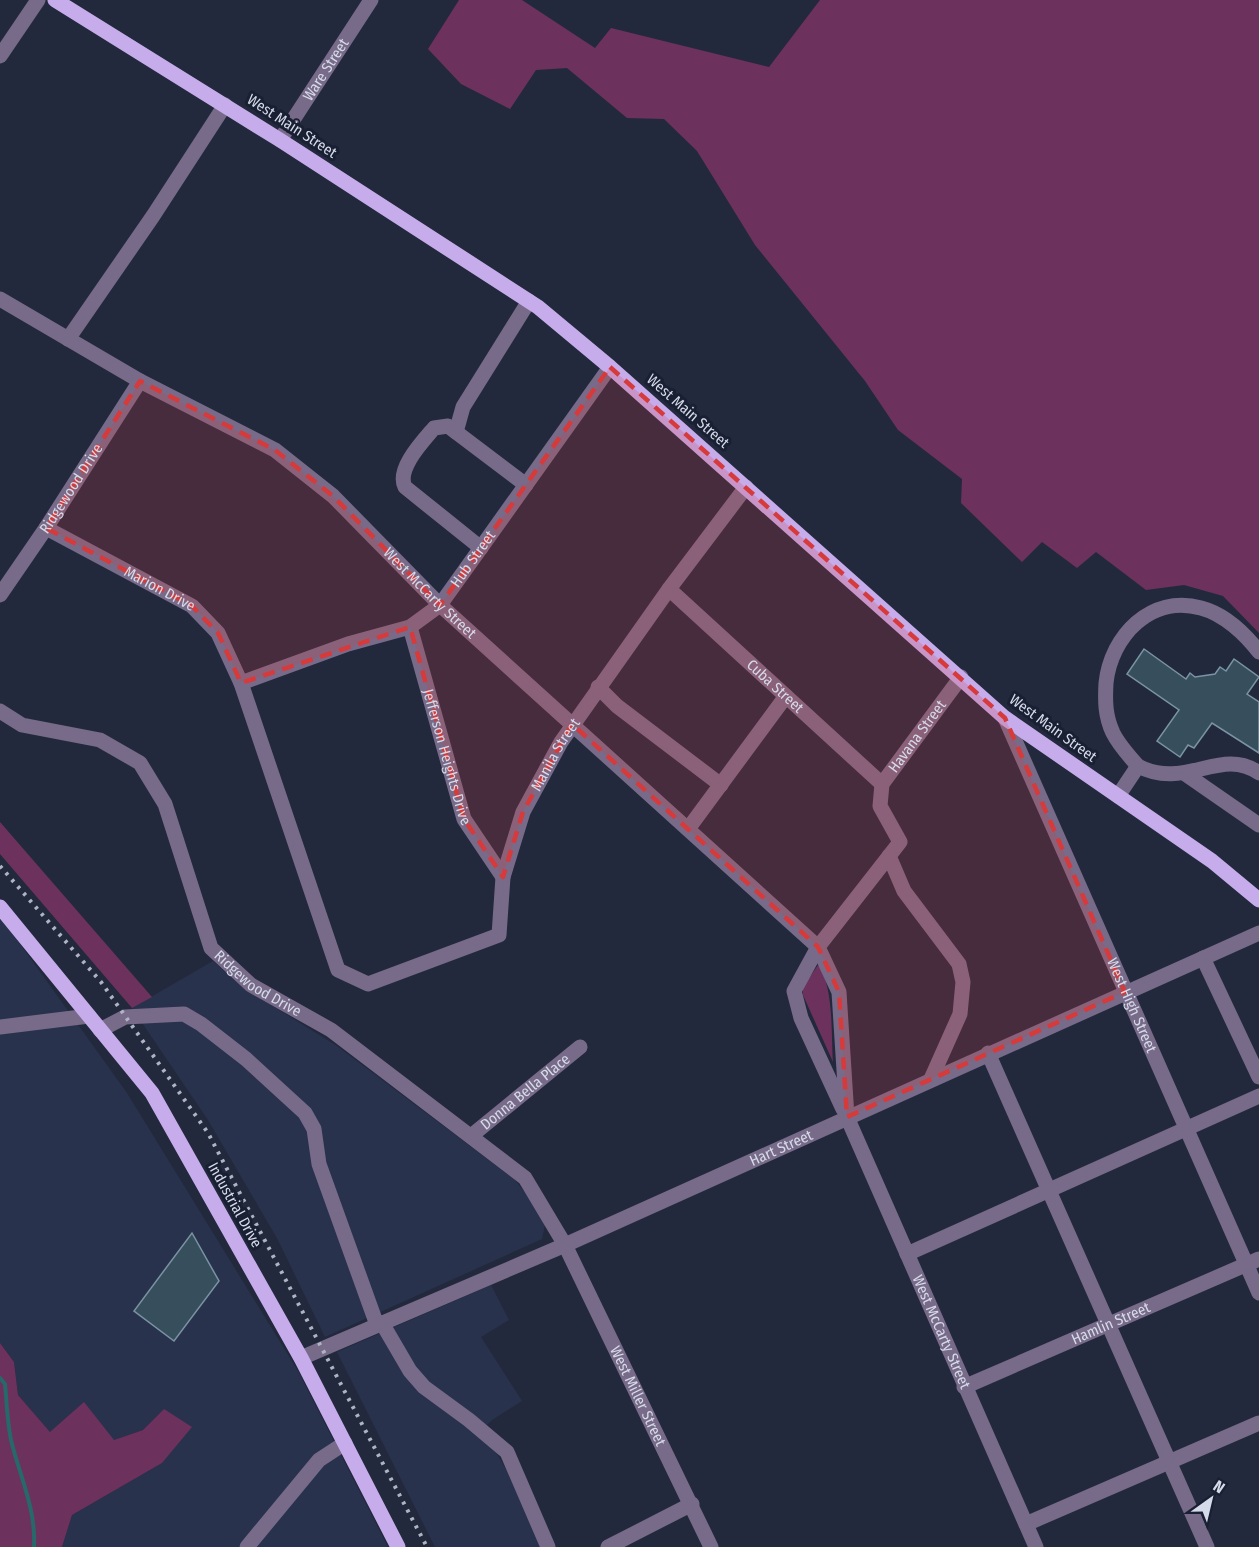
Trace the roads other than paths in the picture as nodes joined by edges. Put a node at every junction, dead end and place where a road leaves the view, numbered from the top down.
1 (38, 0) edge
2 (55, 0) edge
3 (370, 0) edge
4 (0, 56) edge
5 (225, 105) junction
6 (280, 140) junction
7 (0, 299) edge
8 (529, 301) junction
9 (68, 339) junction
10 (610, 367) junction
11 (140, 381) junction
12 (456, 432) junction
13 (526, 485) junction
14 (746, 486) junction
15 (46, 528) junction
16 (481, 548) junction
17 (669, 589) junction
18 (0, 595) edge
19 (440, 605) junction
20 (410, 627) junction
21 (1259, 652) edge
22 (961, 677) junction
23 (240, 683) junction
24 (598, 687) junction
25 (786, 696) junction
26 (0, 711) edge
27 (1005, 718) junction
28 (572, 724) junction
29 (1138, 766) junction
30 (1184, 773) junction
31 (1259, 773) edge
32 (882, 784) junction
33 (721, 785) junction
34 (1118, 796) junction
35 (1259, 825) edge
36 (688, 829) junction
37 (889, 856) junction
38 (503, 877) junction
39 (1259, 900) edge
40 (1, 911) edge
41 (1259, 933) edge
42 (818, 947) junction
43 (1203, 958) junction
44 (368, 984) joint
45 (1125, 992) junction
46 (89, 1016) junction
47 (0, 1027) edge
48 (100, 1030) junction
49 (580, 1047) dead end
50 (988, 1053) junction
51 (1259, 1077) edge
52 (931, 1079) junction
53 (1259, 1096) edge
54 (847, 1117) junction
55 (1186, 1128) junction
56 (471, 1136) junction
57 (1048, 1191) junction
58 (565, 1245) junction
59 (907, 1254) junction
60 (1253, 1262) edge
61 (1259, 1293) edge
62 (380, 1324) junction
63 (1106, 1326) junction
64 (301, 1358) junction
65 (964, 1387) junction
66 (1259, 1423) edge
67 (345, 1443) junction
68 (1171, 1463) junction
69 (692, 1504) junction
70 (1026, 1524) junction
71 (247, 1547) edge
72 (398, 1547) edge
73 (548, 1547) edge
74 (608, 1547) edge
75 (711, 1547) edge
76 (1036, 1547) edge
77 (1207, 1547) edge

1 - 4 street
2 - 5 main road, West Main Street
3 - 6 street, Ware Street
5 - 6 main road, West Main Street
5 - 9 street
6 - 8 main road, West Main Street
7 - 9 street, West McCarty Street
8 - 10 main road, West Main Street
8 - 12 street
9 - 11 street, West McCarty Street
10 - 13 street, Hub Street
10 - 14 main road, West Main Street
11 - 15 street, Ridgewood Drive
11 - 19 street, West McCarty Street
12 - 13 street
12 - 16 street
13 - 16 street, Hub Street
14 - 17 street, Manila Street
14 - 22 main road, West Main Street
15 - 18 street, Ridgewood Drive
15 - 23 street, Marion Drive
16 - 19 street, Hub Street
17 - 24 street, Manila Street
17 - 25 street, Cuba Street
19 - 20 street, Hub Street
19 - 28 street, West McCarty Street
20 - 23 street, Hub Street
20 - 38 street, Jefferson Heights Drive
21 - 29 street
22 - 27 main road, West Main Street
22 - 32 street, Havana Street
23 - 44 street, Marion Drive
24 - 28 street, Manila Street
24 - 33 street
25 - 32 street, Cuba Street
25 - 33 street
26 - 56 street, Ridgewood Drive
27 - 34 main road, West Main Street
27 - 45 street, West High Street
28 - 36 street, West McCarty Street
28 - 38 street, Manila Street
29 - 30 street
29 - 34 street
30 - 31 street
30 - 35 street
32 - 37 street, Havana Street
33 - 36 street
34 - 39 main road, West Main Street
36 - 42 street, West McCarty Street
37 - 42 street, Havana Street
37 - 52 street
38 - 44 street, Manila Street
40 - 46 main road, Industrial Drive
41 - 43 street, Hart Street
42 - 54 street, West McCarty Street
42 - 54 street, West McCarty Street
43 - 45 street, Hart Street
43 - 51 street
45 - 50 street, Hart Street
45 - 55 street, West High Street
46 - 47 street
46 - 48 main road, Industrial Drive
48 - 62 street
48 - 64 main road, Industrial Drive
49 - 56 street, Donna Bella Place
50 - 52 street, Hart Street
50 - 57 street
52 - 54 street, Hart Street
53 - 55 street
54 - 58 street, Hart Street
54 - 59 street, West McCarty Street
55 - 57 street
55 - 60 street, West High Street
56 - 58 street, Ridgewood Drive
57 - 59 street
57 - 63 street
58 - 62 street, Hart Street
58 - 69 street, West Miller Street
59 - 65 street, West McCarty Street
60 - 61 street, West High Street
60 - 63 street, Hamlin Street
62 - 64 street, Hart Street
62 - 73 street
63 - 65 street, Hamlin Street
63 - 68 street
64 - 67 main road, Industrial Drive
65 - 70 street, West McCarty Street
66 - 68 street
67 - 71 street
67 - 72 main road, Industrial Drive
68 - 70 street
68 - 77 street
69 - 74 street
69 - 75 street, West Miller Street
70 - 76 street, West McCarty Street

